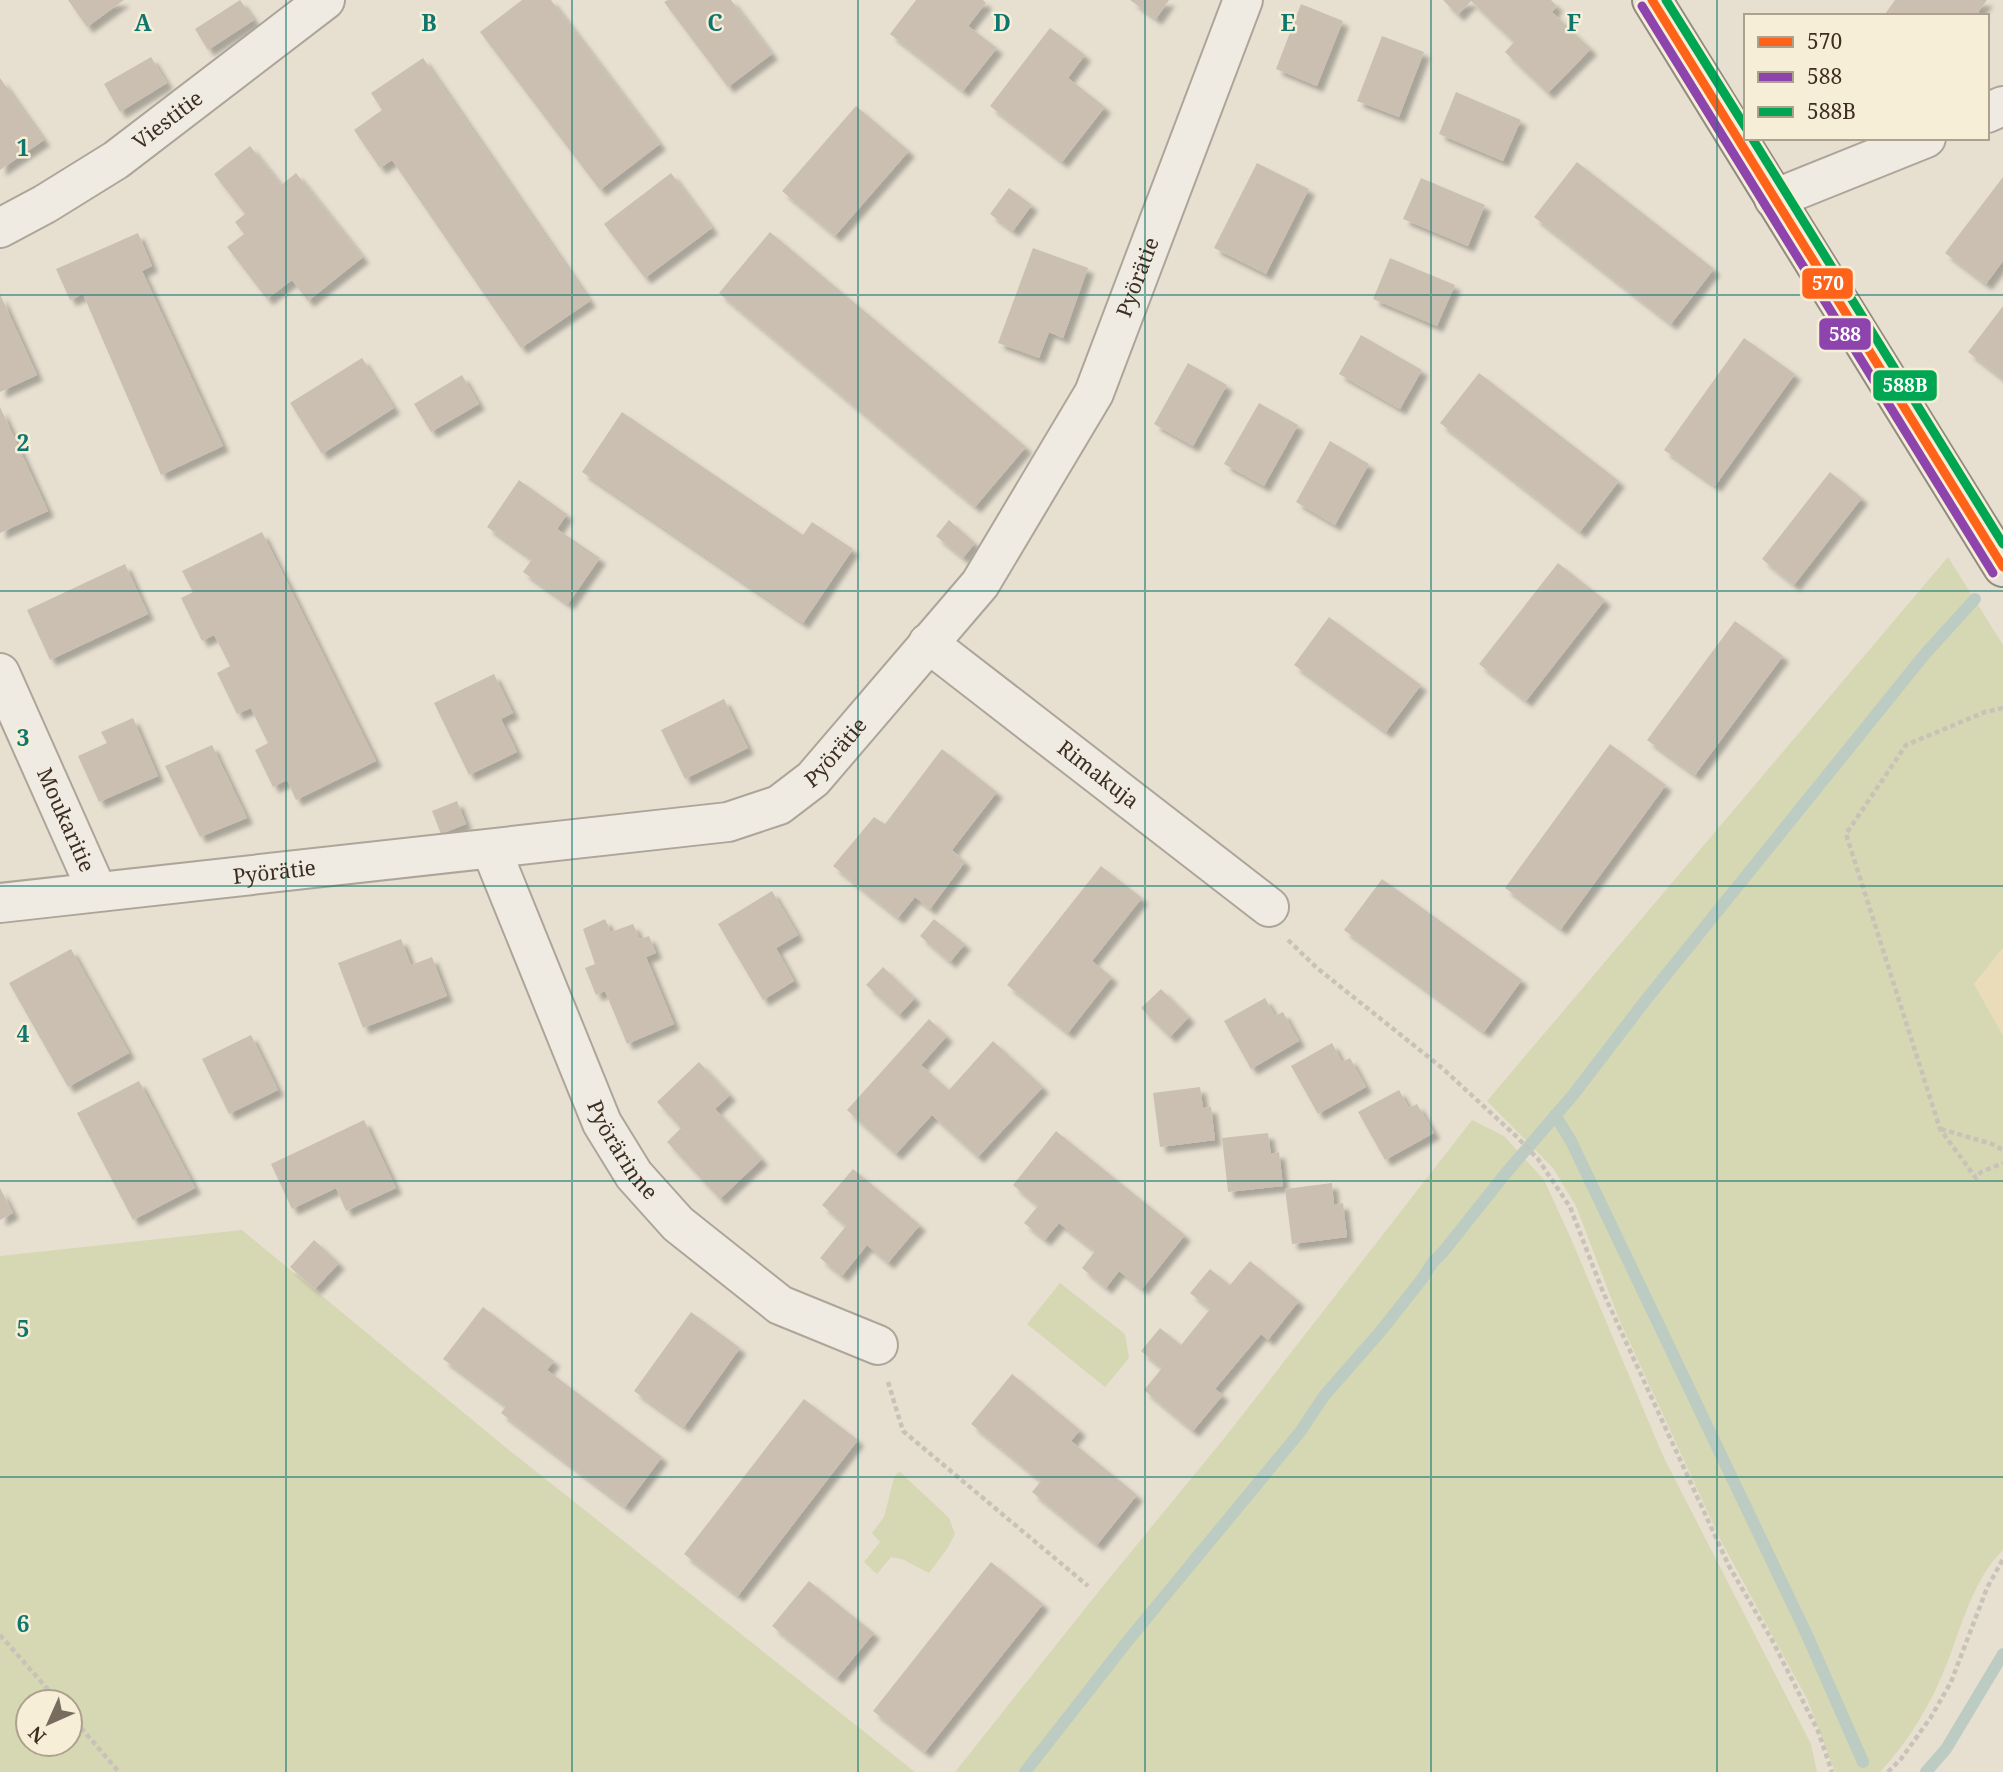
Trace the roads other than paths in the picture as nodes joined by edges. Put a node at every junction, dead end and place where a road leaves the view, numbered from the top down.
1 (325, 0) edge
2 (1243, 0) edge
3 (1652, 0) edge
4 (1921, 140) edge
5 (1774, 199) junction
6 (0, 228) edge
7 (2003, 567) edge
8 (928, 643) junction
9 (0, 673) edge
10 (491, 849) junction
11 (97, 891) junction
12 (0, 903) edge
13 (1269, 907) road end
14 (878, 1345) road end

1 - 6 street, Viestitie
2 - 8 street, Pyörätie
3 - 5 main road
4 - 5 street
5 - 7 main road
8 - 10 street, Pyörätie
8 - 13 street, Rimakuja
9 - 11 street, Moukaritie
10 - 11 street, Pyörätie
10 - 14 street, Pyörärinne
11 - 12 street, Pyörätie

